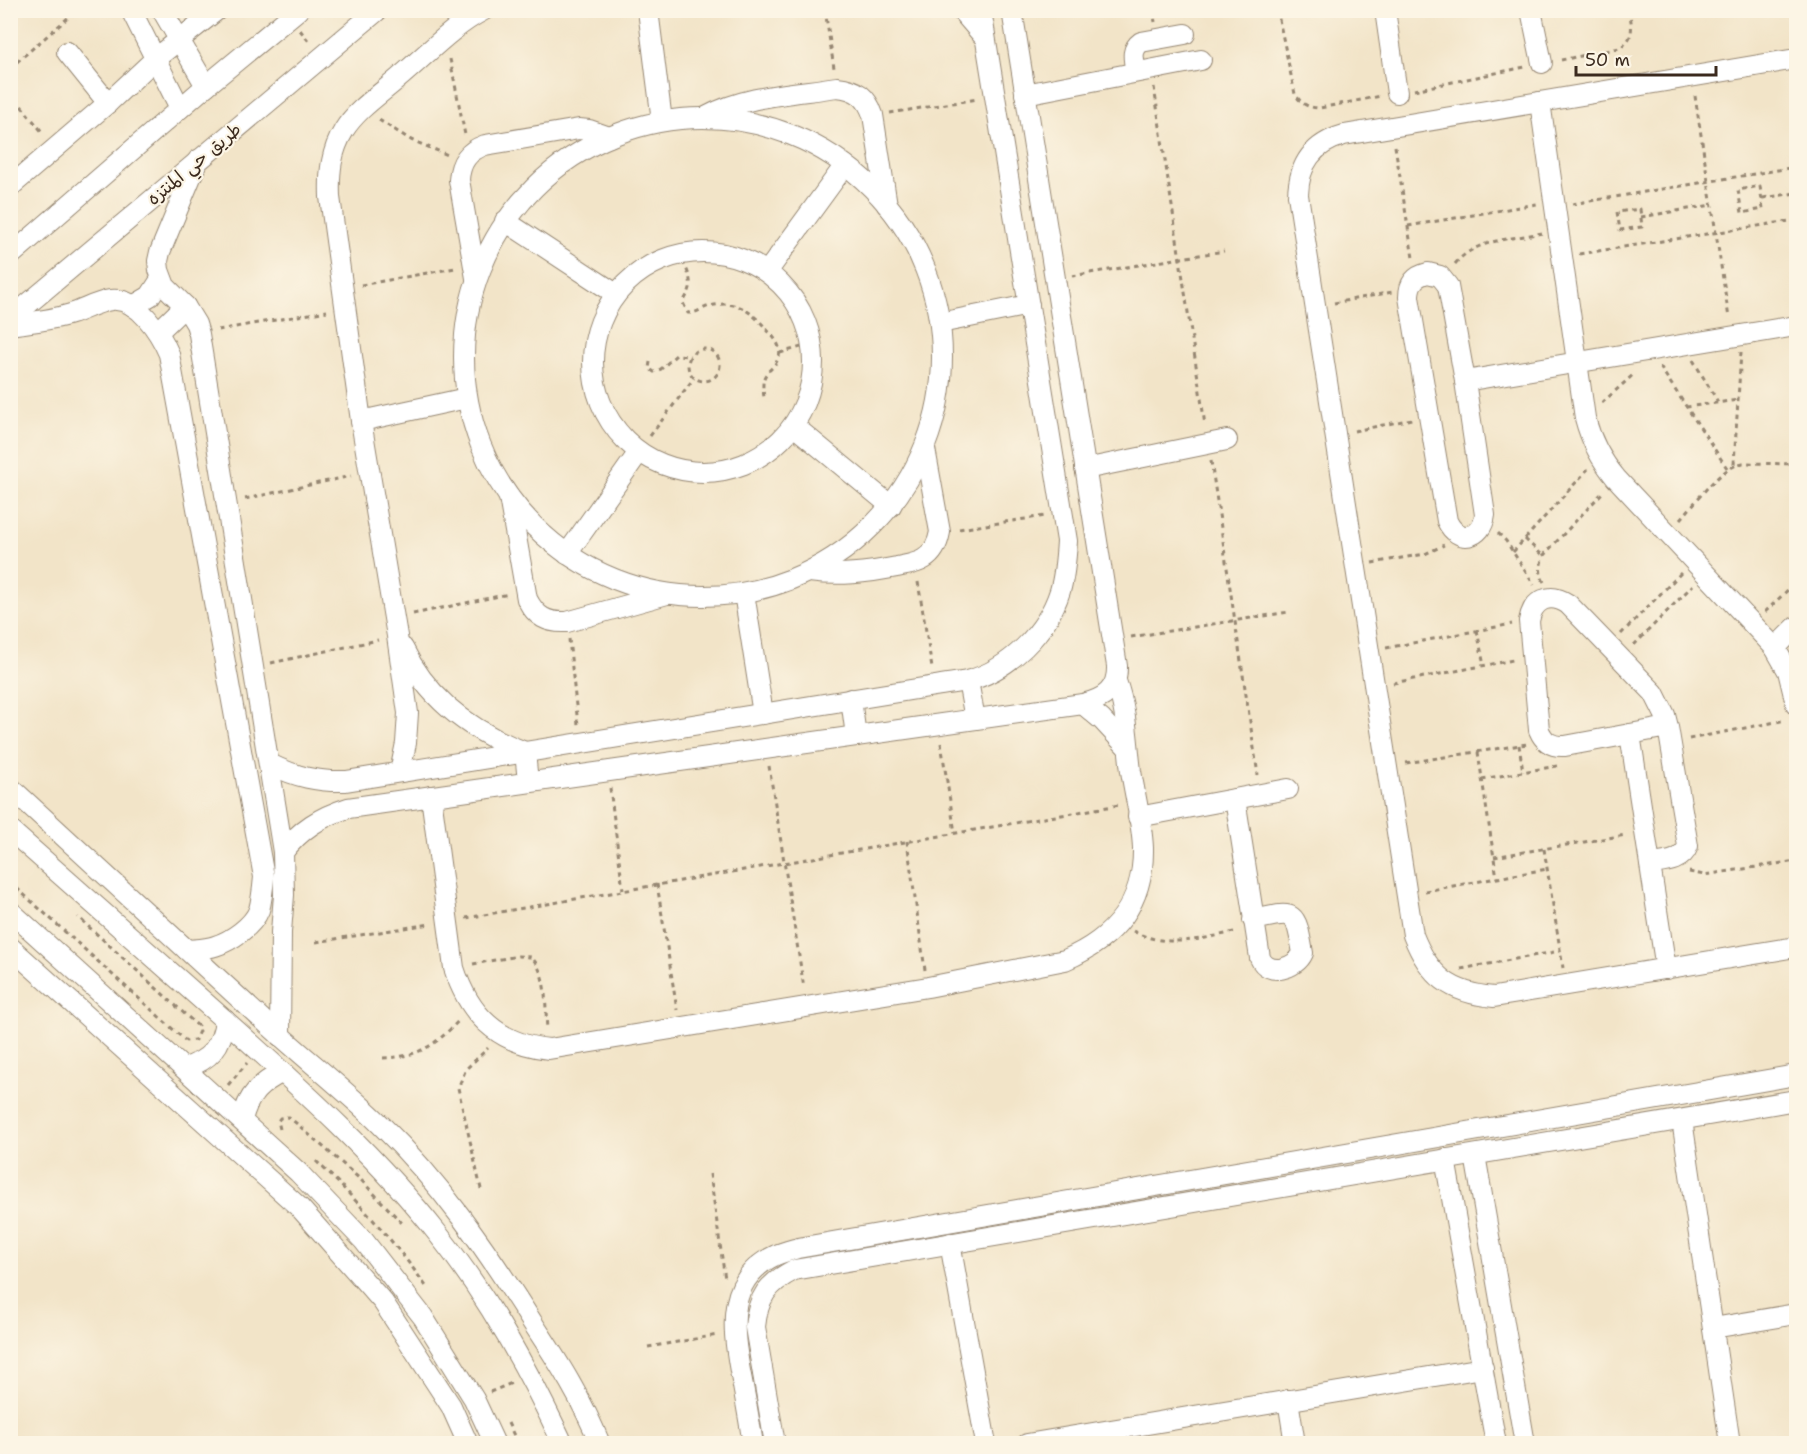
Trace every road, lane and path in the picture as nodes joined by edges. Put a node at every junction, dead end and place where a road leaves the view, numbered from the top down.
1 (77, 10) edge
2 (130, 10) edge
3 (162, 10) edge
4 (216, 10) edge
5 (378, 10) edge
6 (484, 10) edge
7 (648, 10) edge
8 (825, 10) edge
9 (961, 10) edge
10 (981, 10) edge
11 (1012, 10) edge
12 (1277, 10) edge
13 (1385, 10) edge
14 (1531, 10) edge
15 (1629, 10) edge
16 (294, 14) edge
17 (1185, 34) dead end
18 (446, 38) junction
19 (986, 39) junction
20 (179, 41) junction
21 (67, 52) dead end
22 (321, 58) junction
23 (155, 59) junction
24 (1797, 59) edge
25 (1201, 60) dead end
26 (1542, 63) junction
27 (10, 68) edge
28 (1136, 72) junction
29 (1692, 76) junction
30 (206, 86) junction
31 (837, 87) junction
32 (10, 92) edge
33 (1397, 93) junction
34 (1025, 94) junction
35 (996, 96) junction
36 (1540, 102) junction
37 (108, 103) junction
38 (180, 108) junction
39 (364, 108) junction
40 (873, 115) junction
41 (704, 118) junction
42 (662, 121) junction
43 (1392, 126) junction
44 (609, 137) junction
45 (56, 148) junction
46 (466, 158) junction
47 (198, 160) junction
48 (845, 165) junction
49 (1797, 167) edge
50 (1036, 171) junction
51 (1008, 176) junction
52 (1708, 182) junction
53 (10, 187) edge
54 (1797, 193) edge
55 (1762, 198) junction
56 (1555, 204) junction
57 (1712, 204) junction
58 (887, 205) junction
59 (1641, 217) junction
60 (1797, 220) edge
61 (505, 221) junction
62 (1408, 226) junction
63 (1558, 230) junction
64 (1716, 232) junction
65 (1224, 251) dead end
66 (678, 254) junction
67 (10, 256) edge
68 (1562, 257) junction
69 (475, 272) junction
70 (767, 272) junction
71 (1054, 278) junction
72 (161, 279) junction
73 (1445, 281) junction
74 (1413, 284) junction
75 (616, 294) junction
76 (344, 298) junction
77 (1029, 305) junction
78 (133, 306) junction
79 (185, 306) junction
80 (1315, 306) junction
81 (10, 319) edge
82 (940, 323) junction
83 (10, 325) edge
84 (1797, 326) edge
85 (158, 332) junction
86 (199, 334) junction
87 (1737, 336) junction
88 (812, 344) junction
89 (1683, 345) junction
90 (780, 353) junction
91 (1650, 353) junction
92 (691, 356) junction
93 (650, 362) dead end
94 (1577, 362) junction
95 (1069, 372) junction
96 (694, 378) junction
97 (1041, 379) junction
98 (1465, 381) junction
99 (765, 397) dead end
100 (467, 398) junction
101 (1738, 400) junction
102 (1718, 402) junction
103 (1686, 407) junction
104 (1429, 416) junction
105 (1585, 418) junction
106 (362, 421) junction
107 (794, 426) junction
108 (1335, 435) junction
109 (1227, 440) dead end
110 (925, 449) junction
111 (639, 452) junction
112 (1600, 456) junction
113 (1734, 464) junction
114 (1797, 464) edge
115 (1727, 468) junction
116 (1085, 469) junction
117 (370, 472) junction
118 (1616, 478) junction
119 (223, 481) junction
120 (194, 486) junction
121 (508, 495) junction
122 (227, 503) junction
123 (891, 507) junction
124 (1063, 513) junction
125 (1484, 523) junction
126 (940, 532) junction
127 (1456, 533) junction
128 (1096, 534) junction
129 (1668, 534) junction
130 (1525, 539) junction
131 (1067, 541) junction
132 (1513, 552) junction
133 (567, 554) junction
134 (1543, 556) junction
135 (915, 563) junction
136 (1356, 566) junction
137 (1699, 567) junction
138 (809, 572) junction
139 (1797, 582) edge
140 (525, 591) junction
141 (744, 593) junction
142 (670, 594) junction
143 (1547, 598) junction
144 (1289, 612) dead end
145 (1529, 621) junction
146 (567, 622) junction
147 (1752, 624) junction
148 (396, 627) junction
149 (1797, 627) edge
150 (1477, 630) junction
151 (1113, 640) junction
152 (1775, 648) junction
153 (1369, 651) junction
154 (1615, 652) junction
155 (1532, 657) junction
156 (254, 666) junction
157 (1484, 666) junction
158 (228, 672) junction
159 (968, 681) junction
160 (1116, 681) junction
161 (935, 686) junction
162 (1375, 686) junction
163 (851, 699) junction
164 (1083, 704) junction
165 (1797, 704) edge
166 (763, 714) junction
167 (1797, 717) edge
168 (975, 719) junction
169 (938, 724) junction
170 (695, 725) junction
171 (1630, 734) junction
172 (1669, 735) junction
173 (856, 736) junction
174 (1546, 741) junction
175 (580, 743) junction
176 (1519, 746) junction
177 (766, 748) junction
178 (1128, 748) junction
179 (525, 752) junction
180 (1478, 752) junction
181 (699, 758) junction
182 (270, 764) junction
183 (1387, 766) junction
184 (608, 771) junction
185 (400, 772) junction
186 (1523, 772) dead end
187 (528, 782) junction
188 (10, 787) edge
189 (1288, 789) dead end
190 (431, 796) junction
191 (1235, 799) junction
192 (1137, 810) junction
193 (10, 830) edge
194 (1645, 832) junction
195 (955, 833) junction
196 (907, 842) junction
197 (1544, 849) junction
198 (283, 852) junction
199 (1494, 857) junction
200 (1676, 860) junction
201 (1797, 861) edge
202 (784, 862) junction
203 (1650, 864) junction
204 (1547, 869) junction
205 (1497, 878) junction
206 (10, 882) edge
207 (657, 884) junction
208 (622, 890) junction
209 (1407, 894) junction
210 (284, 895) junction
211 (262, 899) junction
212 (10, 910) edge
213 (70, 911) dead end
214 (448, 921) junction
215 (251, 922) junction
216 (1120, 922) junction
217 (1253, 924) joint
218 (28, 926) junction
219 (281, 932) junction
220 (316, 942) dead end
221 (11, 947) edge
222 (1797, 947) edge
223 (187, 950) junction
224 (1560, 951) junction
225 (454, 968) junction
226 (1666, 969) junction
227 (1434, 974) junction
228 (1566, 985) junction
229 (927, 987) junction
230 (471, 1007) junction
231 (807, 1007) junction
232 (225, 1020) junction
233 (680, 1029) junction
234 (280, 1036) junction
235 (505, 1037) junction
236 (549, 1049) junction
237 (258, 1050) junction
238 (383, 1058) dead end
239 (185, 1068) junction
240 (283, 1072) junction
241 (1797, 1076) edge
242 (217, 1097) junction
243 (1797, 1100) edge
244 (242, 1120) junction
245 (1682, 1120) junction
246 (298, 1125) dead end
247 (1475, 1155) junction
248 (1446, 1159) junction
249 (710, 1174) dead end
250 (481, 1189) dead end
251 (462, 1217) junction
252 (409, 1231) dead end
253 (438, 1234) junction
254 (950, 1243) junction
255 (727, 1287) dead end
256 (1797, 1314) edge
257 (1713, 1328) junction
258 (733, 1332) junction
259 (648, 1347) dead end
260 (1483, 1368) junction
261 (508, 1374) dead end
262 (474, 1399) junction
263 (1288, 1400) junction
264 (468, 1443) edge
265 (495, 1443) edge
266 (563, 1443) edge
267 (600, 1443) edge
268 (753, 1443) edge
269 (775, 1443) edge
270 (986, 1443) edge
271 (1027, 1443) edge
272 (1294, 1443) edge
273 (1496, 1443) edge
274 (1525, 1443) edge
275 (1730, 1443) edge

1 - 27 path
2 - 23 street
3 - 20 street
4 - 20 street
5 - 22 street, طريق حي المنتزه
6 - 18 street
7 - 42 street
8 - 31 path
9 - 19 street
10 - 19 street
11 - 34 street
12 - 33 path
13 - 33 street
14 - 26 street
15 - 26 path
16 - 22 path
16 - 30 street
17 - 28 street
18 - 39 street
18 - 46 path
19 - 35 street
20 - 23 street
20 - 30 street
21 - 37 street
22 - 47 street, طريق حي المنتزه
23 - 37 street
23 - 38 street
24 - 29 street
25 - 28 street
26 - 33 path
28 - 34 street
29 - 36 street
29 - 52 path
30 - 38 street
31 - 40 street
31 - 41 street
32 - 45 path
34 - 50 street
35 - 40 path
35 - 51 street
36 - 43 street
36 - 56 street
37 - 45 street
38 - 67 street
39 - 46 path
39 - 76 street
40 - 58 street
41 - 42 street
41 - 48 street
42 - 44 street
43 - 62 path
43 - 80 street
44 - 46 street
44 - 61 street
45 - 53 street
46 - 69 street
47 - 72 street
47 - 81 street, طريق حي المنتزه
48 - 58 street
48 - 70 street
49 - 52 path
50 - 51 street
50 - 71 street
51 - 77 street
52 - 56 path
52 - 57 path
54 - 55 path
55 - 55 path
56 - 62 path
56 - 63 street
57 - 59 path
57 - 64 path
58 - 82 street
59 - 59 path
60 - 64 path
61 - 69 street
61 - 75 street
62 - 74 path
63 - 68 street
63 - 73 path
64 - 68 path
64 - 87 path
65 - 71 path
66 - 70 street
66 - 75 street
66 - 90 path
68 - 94 street
69 - 76 path
69 - 100 street
70 - 88 street
71 - 95 street
72 - 78 street
72 - 79 street
73 - 74 street
73 - 98 street
74 - 80 path
74 - 104 street
75 - 111 street
76 - 86 path
76 - 106 street
77 - 82 street
77 - 97 street
78 - 83 street
78 - 85 street
79 - 85 street
79 - 86 street
80 - 108 street
82 - 110 street
84 - 87 street
85 - 120 street
86 - 119 street
87 - 89 street
87 - 101 path
88 - 90 path
88 - 107 street
89 - 91 street
89 - 102 path
90 - 99 path
91 - 94 street
91 - 103 path
91 - 105 path
92 - 93 path
92 - 96 path
92 - 96 path
94 - 98 street
94 - 105 street
95 - 97 street
95 - 116 street
96 - 111 path
97 - 124 street
98 - 125 street
100 - 106 street
100 - 121 street
101 - 102 path
101 - 113 path
102 - 103 path
103 - 115 path
104 - 108 path
104 - 127 street
105 - 112 street
106 - 117 street
107 - 111 street
107 - 123 street
108 - 136 street
109 - 116 street
110 - 123 street
110 - 126 street
111 - 133 street
112 - 118 street
112 - 130 path
113 - 114 path
113 - 115 path
115 - 129 path
116 - 128 street
117 - 122 path
117 - 148 street
118 - 129 street
118 - 134 path
119 - 120 street
119 - 122 street
120 - 158 street
121 - 133 street
121 - 140 street
122 - 156 street
123 - 138 street
124 - 126 path
124 - 131 street
125 - 127 street
125 - 132 path
126 - 135 street
127 - 136 path
128 - 131 street
128 - 151 street
129 - 137 street
130 - 132 path
130 - 134 path
131 - 159 street
132 - 143 path
133 - 142 street
134 - 143 path
135 - 138 street
135 - 161 path
136 - 153 street
137 - 147 street
137 - 154 path
137 - 154 path
138 - 141 street
139 - 147 path
140 - 146 street
140 - 148 path
141 - 142 street
141 - 166 street
142 - 146 street
143 - 145 street
143 - 154 street
144 - 151 path
145 - 150 path
145 - 155 street
146 - 175 path
147 - 152 street
148 - 156 path
148 - 179 street
148 - 185 street
149 - 152 street
150 - 153 path
150 - 157 path
151 - 160 street
152 - 165 street
153 - 162 street
154 - 172 street
155 - 157 path
155 - 174 street
156 - 158 street
156 - 182 street
157 - 162 path
158 - 211 street
159 - 161 street
159 - 168 street
160 - 164 street
160 - 178 street
161 - 163 street
162 - 183 street
163 - 166 street
163 - 173 street
164 - 168 street
164 - 178 street
166 - 170 street
167 - 172 path
168 - 169 street
169 - 173 street
169 - 195 path
170 - 175 street
170 - 181 street
171 - 172 street
171 - 174 street
171 - 194 street
172 - 200 street
173 - 177 street
174 - 176 path
175 - 179 street
176 - 180 path
176 - 186 path
177 - 181 street
177 - 202 path
178 - 192 street
179 - 185 street
179 - 187 street
180 - 183 path
180 - 199 path
181 - 184 street
182 - 185 street
182 - 198 street
183 - 209 street
184 - 187 street
184 - 208 path
187 - 190 street
188 - 223 street
189 - 191 street
190 - 198 street
190 - 214 street
191 - 192 street
191 - 217 street
192 - 195 path
192 - 216 street
193 - 232 street
194 - 197 path
194 - 203 street
195 - 196 path
196 - 202 path
196 - 229 path
197 - 199 path
197 - 204 path
198 - 210 street
199 - 205 path
200 - 201 path
200 - 203 street
202 - 207 path
202 - 231 path
203 - 226 street
204 - 205 path
204 - 224 path
205 - 209 path
206 - 213 path
207 - 208 path
207 - 233 path
208 - 214 path
209 - 227 street
210 - 211 street
210 - 219 street
211 - 215 street
212 - 218 street
214 - 220 path
214 - 225 street
215 - 219 street
215 - 223 street
216 - 217 path
216 - 229 street
218 - 221 street
218 - 239 street
219 - 234 street
221 - 264 street
222 - 226 street
223 - 234 street
224 - 227 path
224 - 228 path
225 - 230 street
225 - 236 path
226 - 228 street
227 - 228 street
229 - 231 street
230 - 235 street
230 - 238 path
231 - 233 street
232 - 237 street
232 - 239 street
233 - 236 street
234 - 251 street
235 - 236 street
235 - 250 path
237 - 240 street
237 - 242 path
239 - 242 street
240 - 244 street
240 - 253 street
241 - 258 street
242 - 244 street
243 - 245 street
244 - 262 street
245 - 247 street
245 - 257 street
246 - 252 path
247 - 248 street
247 - 274 street
248 - 254 street
248 - 260 street
249 - 255 path
251 - 253 street
251 - 267 street
253 - 266 street
254 - 269 street
254 - 270 street
256 - 257 street
257 - 275 street
258 - 259 path
258 - 268 street
260 - 263 street
260 - 273 street
261 - 262 path
262 - 265 street
263 - 271 street
263 - 272 street

